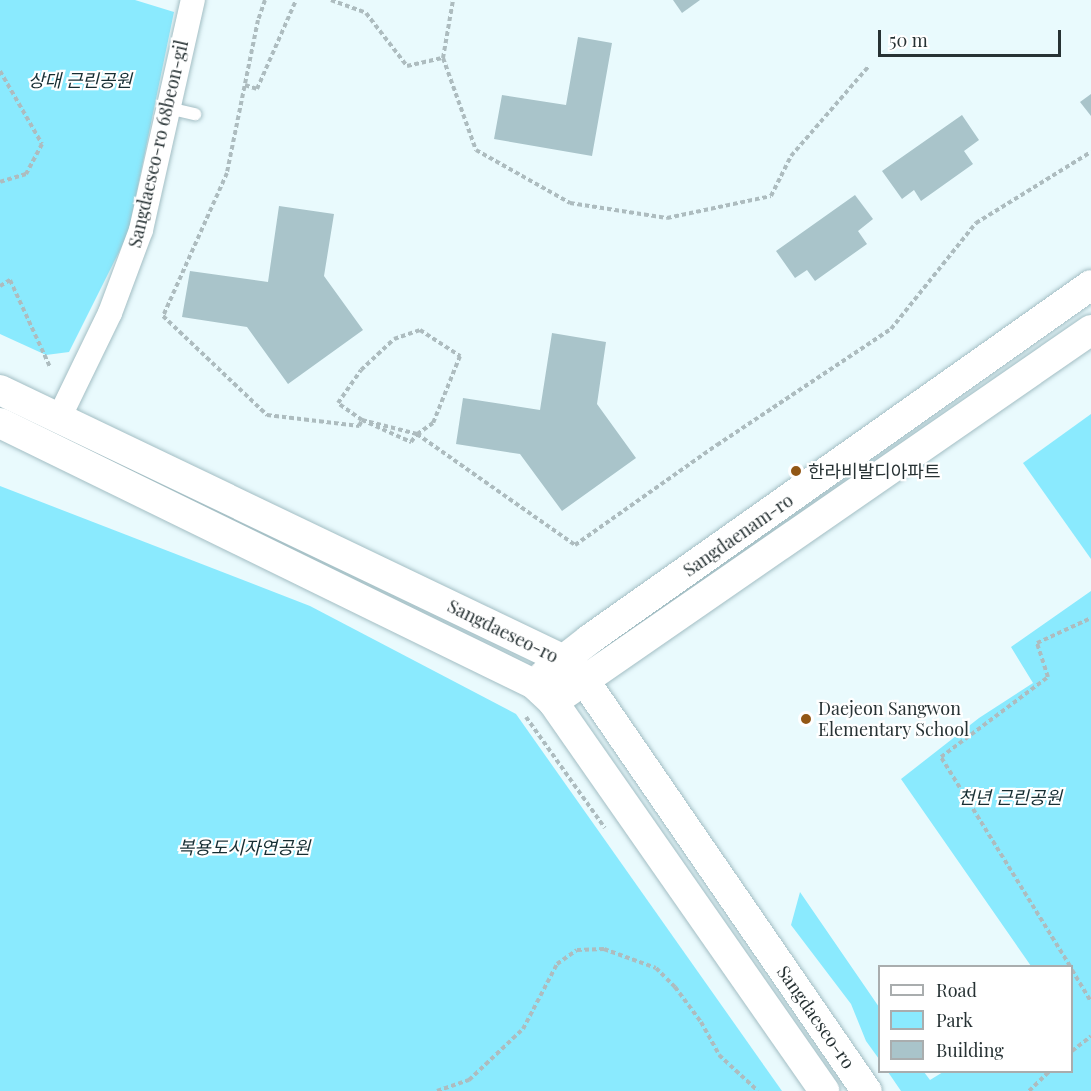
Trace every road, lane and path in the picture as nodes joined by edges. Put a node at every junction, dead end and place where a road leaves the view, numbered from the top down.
1 (193, 0) edge
2 (265, 0) edge
3 (296, 0) edge
4 (331, 0) edge
5 (453, 0) edge
6 (443, 58) junction
7 (869, 66) dead end
8 (0, 71) edge
9 (245, 85) junction
10 (168, 108) junction
11 (195, 114) dead end
12 (1091, 152) edge
13 (0, 182) edge
14 (1091, 285) edge
15 (0, 286) edge
16 (1091, 330) edge
17 (50, 368) dead end
18 (0, 390) edge
19 (59, 418) junction
20 (362, 420) junction
21 (0, 423) edge
22 (417, 434) junction
23 (1091, 618) edge
24 (573, 670) junction
25 (536, 698) junction
26 (611, 837) dead end
27 (1068, 965) edge
28 (1073, 973) edge
29 (1091, 1002) edge
30 (1091, 1036) edge
31 (1073, 1050) edge
32 (1047, 1073) edge
33 (437, 1091) edge
34 (758, 1091) edge
35 (824, 1091) edge
36 (867, 1091) edge
37 (1029, 1091) edge

1 - 10 street, Sangdaeseo-ro 68beon-gil
2 - 9 path
3 - 9 path
4 - 6 path
5 - 6 path
6 - 7 path
8 - 13 path
9 - 20 path
10 - 11 lane
10 - 19 street, Sangdaeseo-ro 68beon-gil
12 - 22 path
14 - 24 street, Sangdaenam-ro
15 - 17 path
16 - 24 street, Sangdaenam-ro
18 - 19 street, Sangdaeseo-ro
19 - 24 street, Sangdaeseo-ro
20 - 22 path
20 - 22 path
20 - 22 path
21 - 25 street, Sangdaeseo-ro
23 - 27 path
24 - 25 street, Sangdaenam-ro
24 - 36 street, Sangdaeseo-ro
25 - 26 path
25 - 35 street, Sangdaeseo-ro
28 - 29 path
30 - 31 path
32 - 37 path
33 - 34 path

